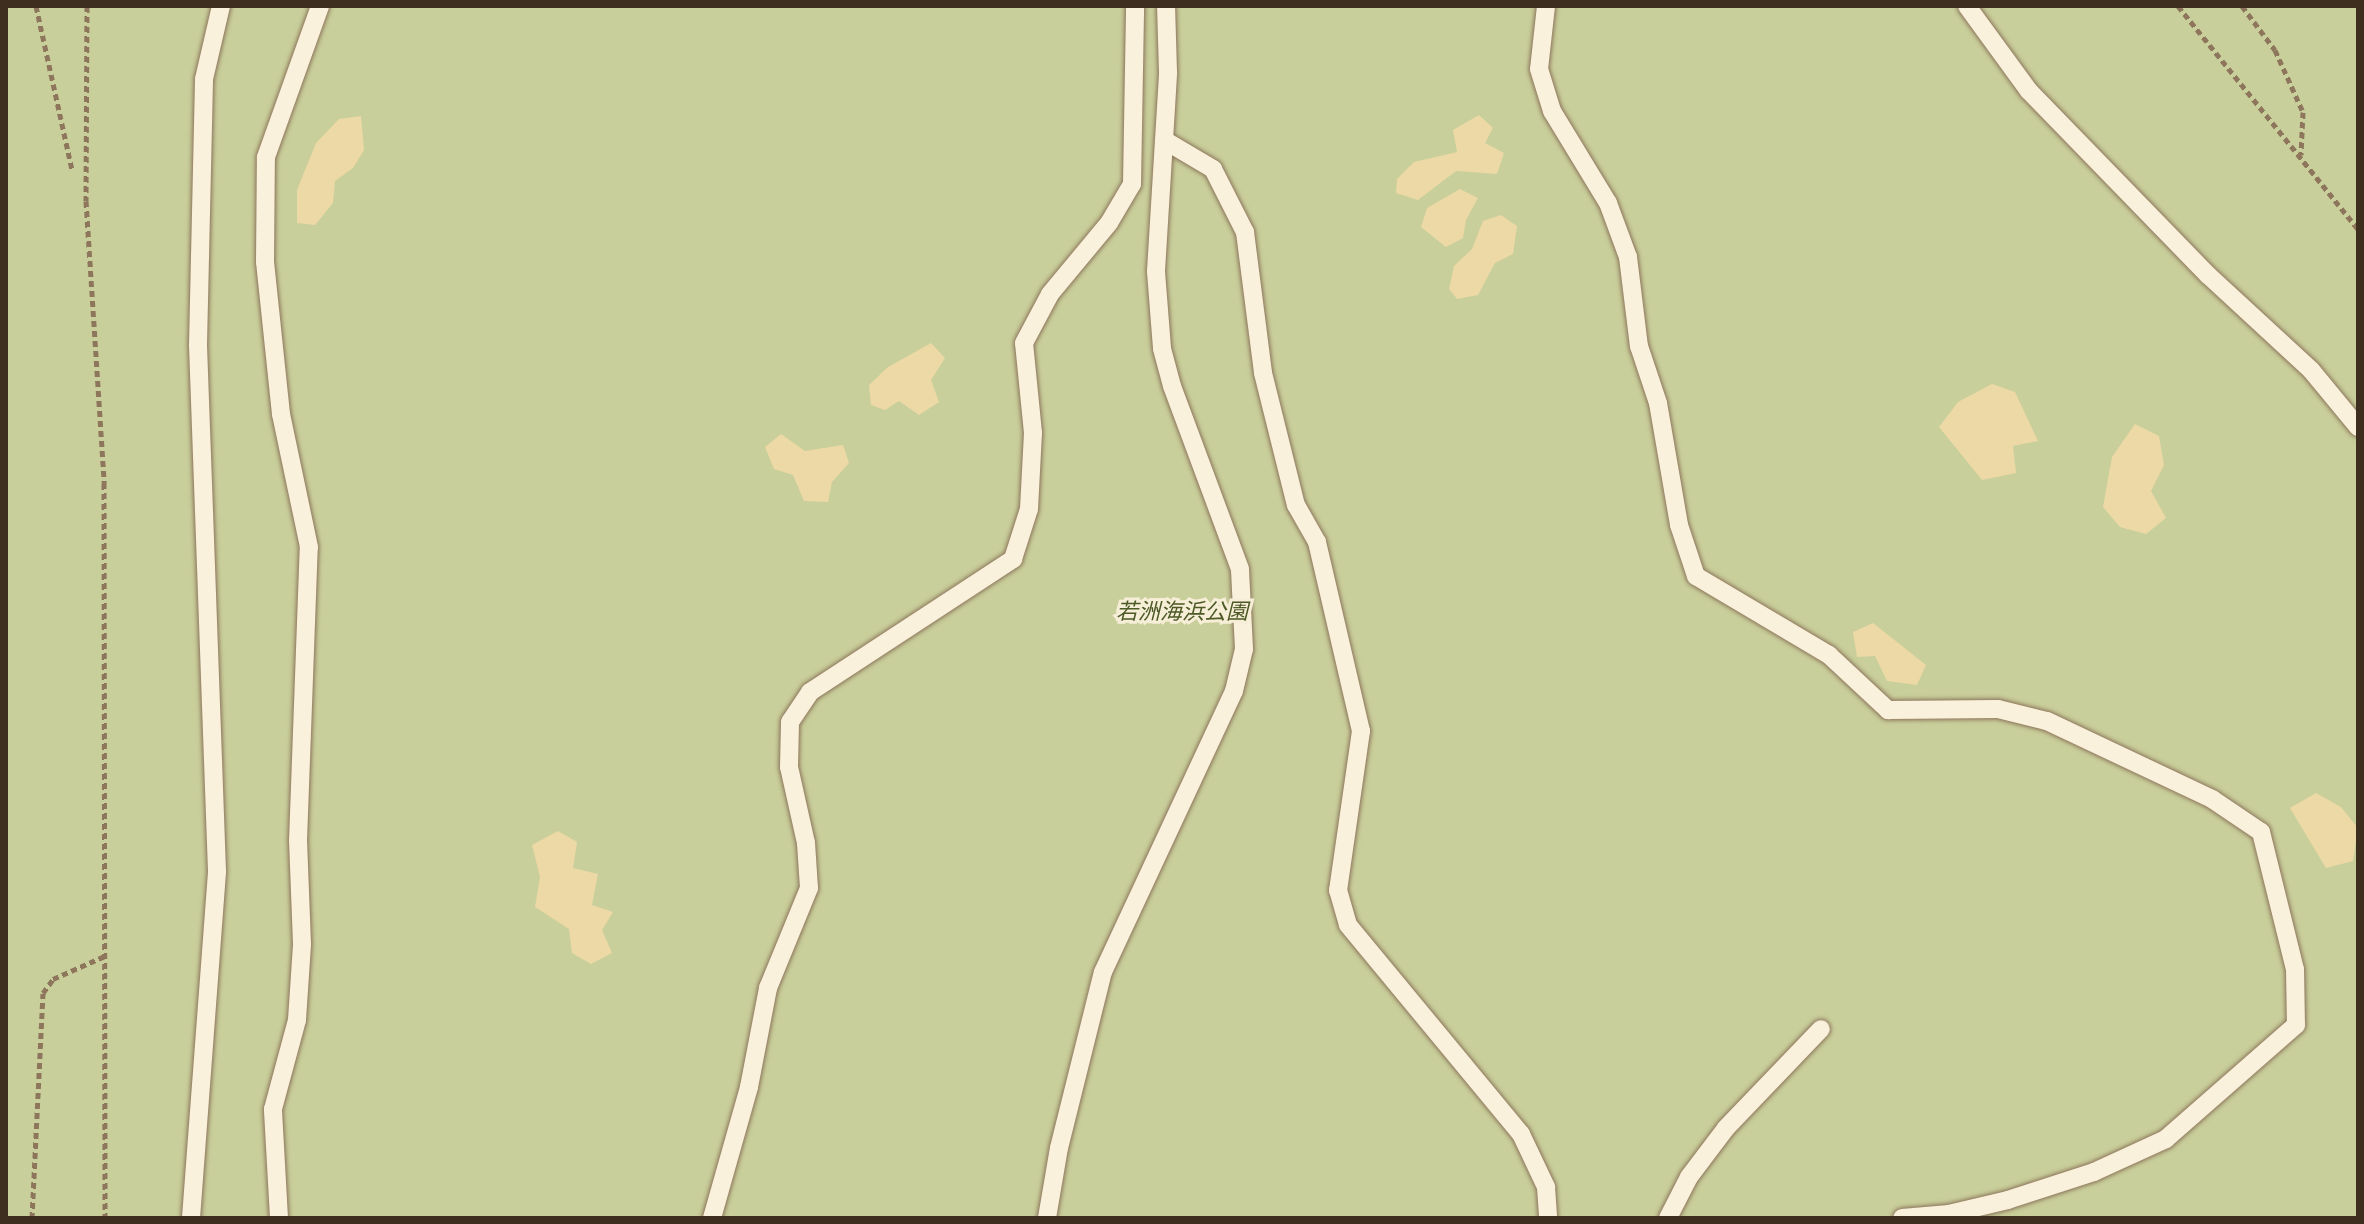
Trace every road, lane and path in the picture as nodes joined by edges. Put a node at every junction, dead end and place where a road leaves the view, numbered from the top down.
1 (36, 6) edge
2 (87, 6) edge
3 (221, 6) edge
4 (320, 6) edge
5 (1135, 6) edge
6 (1166, 6) edge
7 (1546, 6) edge
8 (1967, 6) edge
9 (2178, 6) edge
10 (2242, 6) edge
11 (1164, 140) junction
12 (72, 170) dead end
13 (2358, 226) edge
14 (2358, 427) edge
15 (105, 956) junction
16 (1821, 1029) dead end
17 (32, 1218) edge
18 (105, 1218) edge
19 (191, 1218) edge
20 (279, 1218) edge
21 (712, 1218) edge
22 (1047, 1218) edge
23 (1548, 1218) edge
24 (1668, 1218) edge
25 (1902, 1218) edge

1 - 12 path
2 - 15 path
3 - 19 lane
4 - 20 lane
5 - 21 lane
6 - 11 lane
7 - 25 lane
8 - 14 lane
9 - 13 path
10 - 13 path
11 - 22 lane
11 - 23 lane
15 - 17 path
15 - 18 path
16 - 24 lane

